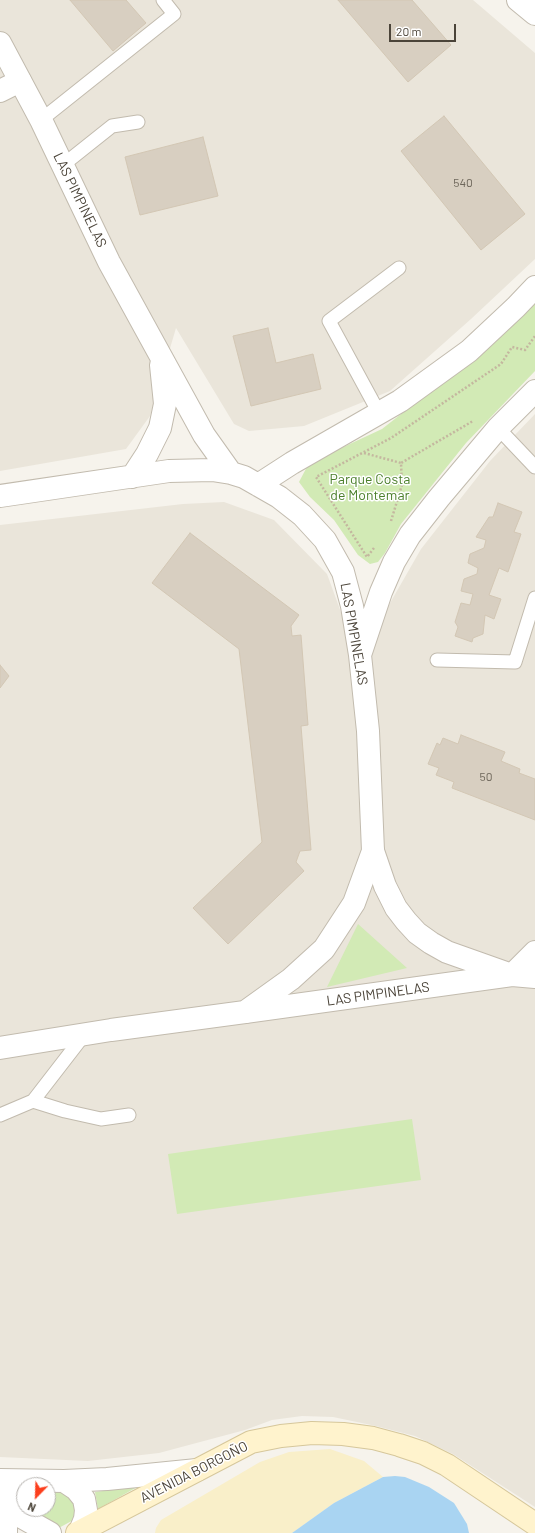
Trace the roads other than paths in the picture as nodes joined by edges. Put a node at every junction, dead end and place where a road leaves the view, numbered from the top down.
1 (163, 0) edge
2 (518, 0) edge
3 (535, 14) edge
4 (0, 43) edge
5 (20, 81) junction
6 (0, 90) edge
7 (42, 120) junction
8 (138, 122) dead end
9 (63, 165) junction
10 (399, 268) dead end
11 (535, 287) edge
12 (160, 356) junction
13 (535, 391) edge
14 (379, 413) junction
15 (498, 428) junction
16 (535, 467) edge
17 (231, 473) junction
18 (132, 477) junction
19 (258, 485) junction
20 (0, 496) edge
21 (535, 598) edge
22 (360, 655) junction
23 (437, 660) dead end
24 (373, 851) junction
25 (535, 952) edge
26 (512, 975) junction
27 (535, 977) edge
28 (245, 1012) junction
29 (84, 1035) junction
30 (0, 1048) edge
31 (34, 1101) junction
32 (0, 1115) edge
33 (129, 1115) dead end
34 (198, 1470) junction
35 (0, 1480) edge
36 (16, 1481) edge
37 (56, 1481) edge
38 (64, 1481) junction
39 (16, 1486) edge
40 (3, 1507) edge
41 (535, 1524) edge
42 (79, 1532) edge
43 (6, 1533) edge
44 (50, 1533) edge

1 - 7 lane
2 - 3 street
4 - 5 street, LAS PIMPINELAS
5 - 6 street
5 - 7 street, LAS PIMPINELAS
7 - 9 street, LAS PIMPINELAS
8 - 9 lane
9 - 12 street, LAS PIMPINELAS
10 - 14 lane
11 - 14 street
12 - 17 street, LAS PIMPINELAS
12 - 18 street, LAS PIMPINELAS
13 - 15 street
14 - 19 street
15 - 16 lane
15 - 22 street
17 - 18 street, LAS PIMPINELAS
17 - 19 street, LAS PIMPINELAS
18 - 20 street, LAS PIMPINELAS
19 - 22 street, LAS PIMPINELAS
21 - 23 lane
22 - 24 street, LAS PIMPINELAS
24 - 26 street, LAS PIMPINELAS
24 - 28 street, LAS PIMPINELAS
25 - 26 street
26 - 27 street, LAS PIMPINELAS
26 - 28 street, LAS PIMPINELAS
28 - 29 street, LAS PIMPINELAS
29 - 30 street, LAS PIMPINELAS
29 - 31 lane
31 - 32 lane
31 - 33 lane
34 - 38 street
34 - 41 main road, AVENIDA BORGOÑO
34 - 42 main road, AVENIDA BORGOÑO
35 - 36 street
37 - 38 street
38 - 42 street
39 - 40 street
40 - 43 street
40 - 44 street

